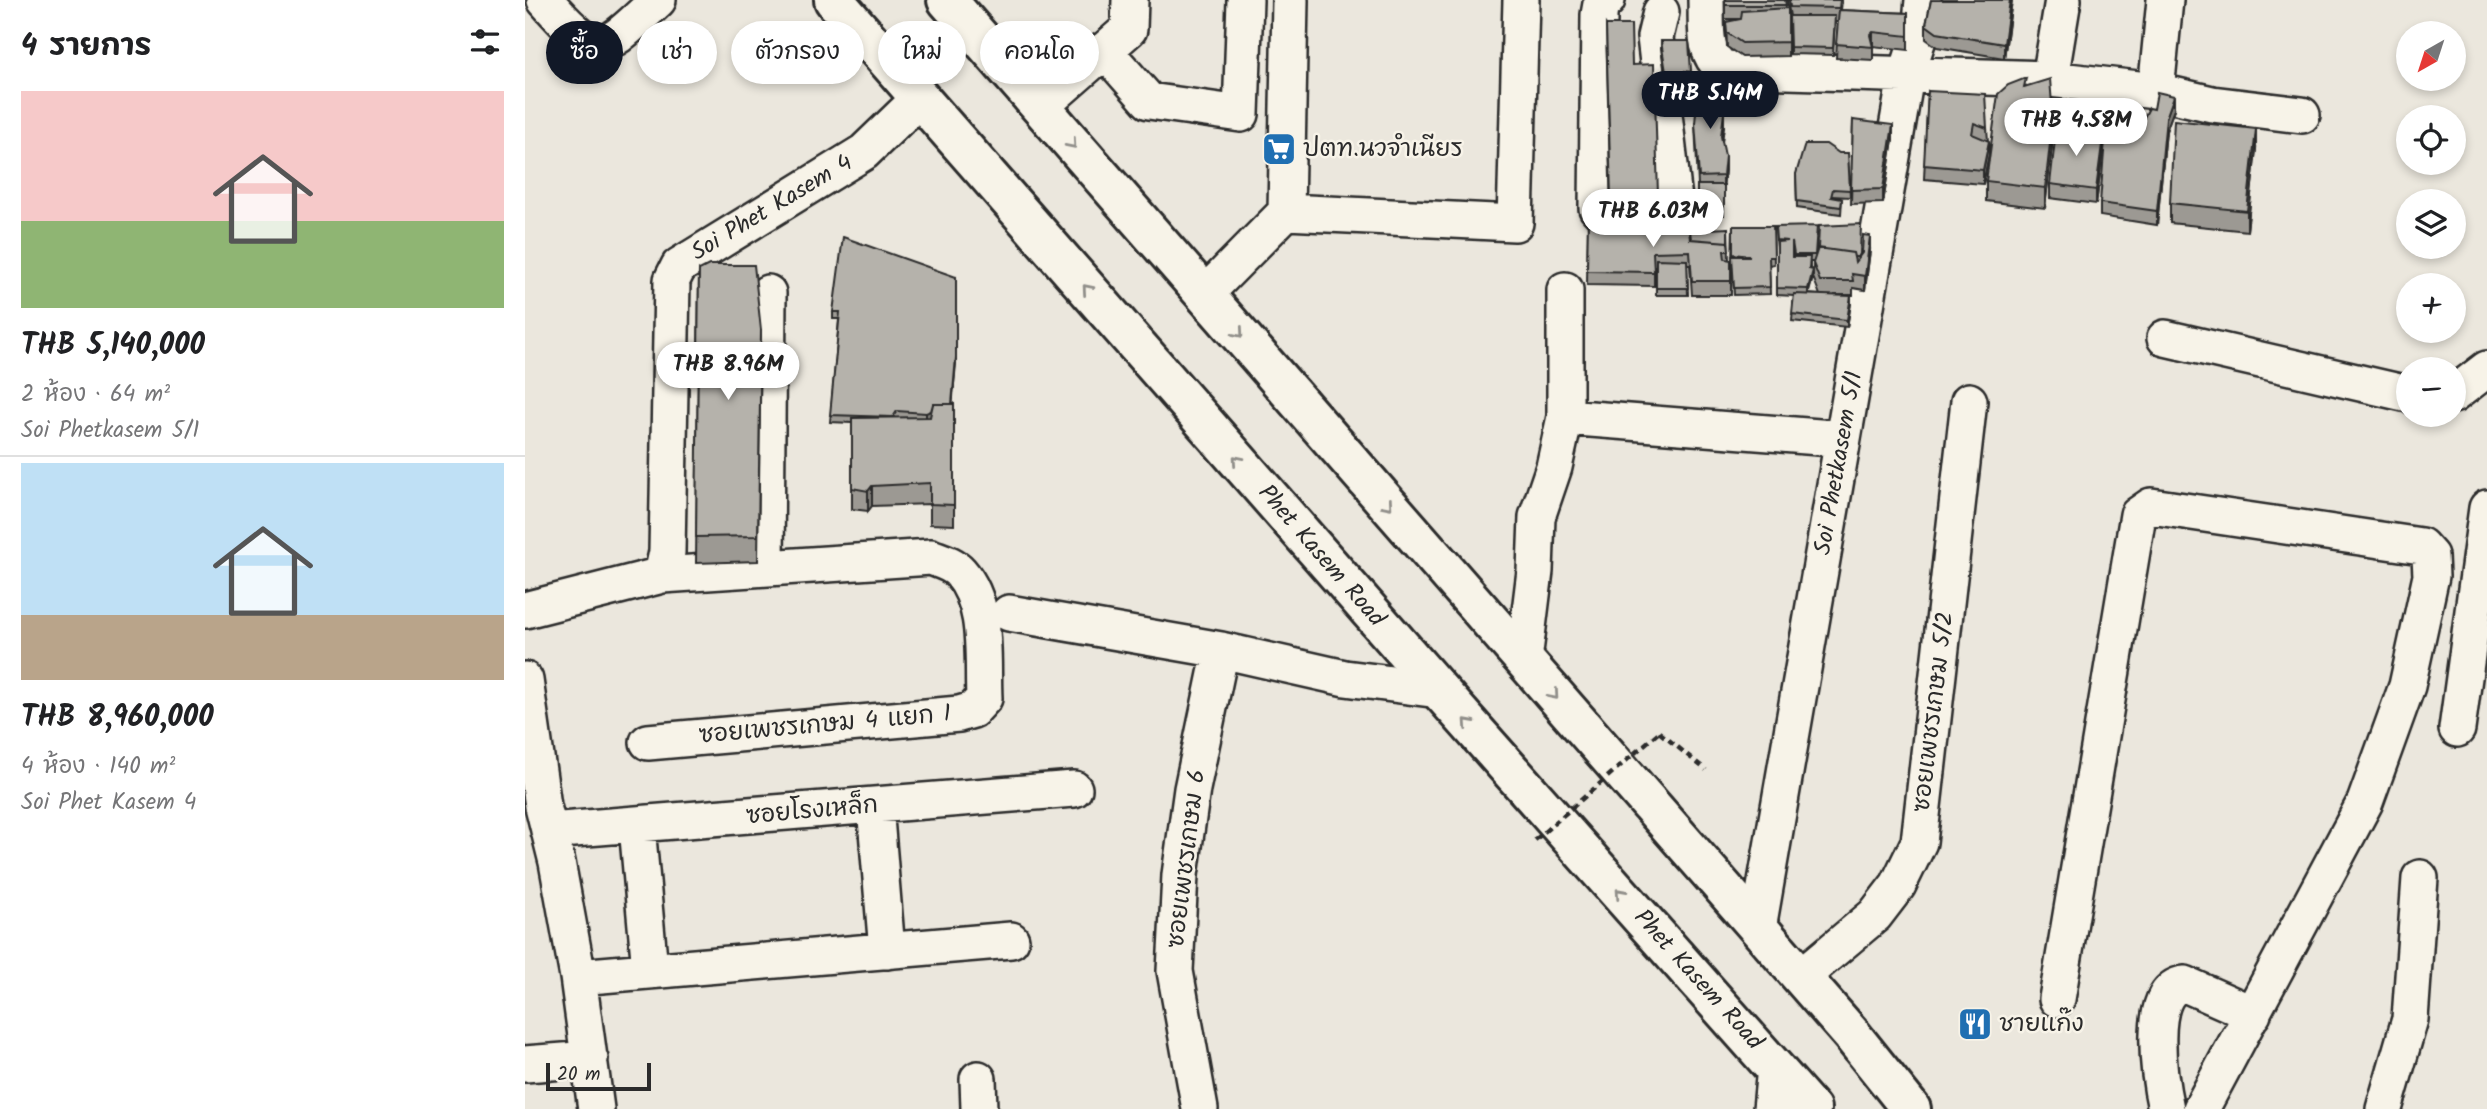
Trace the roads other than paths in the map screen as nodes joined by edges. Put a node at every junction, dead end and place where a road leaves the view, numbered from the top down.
1 (545, 0) edge
2 (658, 0) edge
3 (834, 0) edge
4 (947, 0) edge
5 (1130, 0) edge
6 (1245, 0) edge
7 (1290, 0) edge
8 (1521, 0) edge
9 (1607, 0) edge
10 (1625, 0) edge
11 (1923, 0) edge
12 (2063, 0) edge
13 (2165, 0) edge
14 (1707, 10) edge
15 (1661, 12) junction
16 (1104, 50) junction
17 (1906, 76) junction
18 (2050, 79) junction
19 (2156, 91) junction
20 (921, 98) junction
21 (1040, 107) junction
22 (2302, 115) dead end
23 (1286, 212) junction
24 (1565, 290) dead end
25 (768, 293) dead end
26 (1205, 294) junction
27 (2165, 338) dead end
28 (2487, 369) edge
29 (2466, 385) edge
30 (2396, 391) edge
31 (1969, 401) dead end
32 (1565, 417) junction
33 (1832, 438) dead end
34 (2487, 509) edge
35 (766, 568) junction
36 (662, 575) junction
37 (525, 610) edge
38 (1009, 613) dead end
39 (1221, 650) junction
40 (1524, 660) junction
41 (525, 680) edge
42 (1439, 691) junction
43 (2456, 729) dead end
44 (528, 734) edge
45 (648, 742) dead end
46 (1073, 789) dead end
47 (875, 806) junction
48 (637, 826) junction
49 (549, 831) junction
50 (2420, 878) dead end
51 (1758, 928) junction
52 (1011, 940) dead end
53 (887, 951) junction
54 (650, 970) junction
55 (578, 976) junction
56 (1801, 977) junction
57 (2057, 999) dead end
58 (2253, 1014) junction
59 (1851, 1034) junction
60 (590, 1059) junction
61 (525, 1064) edge
62 (1775, 1067) junction
63 (596, 1109) edge
64 (1200, 1109) edge
65 (1771, 1109) edge
66 (1811, 1109) edge
67 (1910, 1109) edge
68 (1928, 1109) edge
69 (2165, 1109) edge
70 (2201, 1109) edge
71 (2384, 1109) edge

1 - 2 street
3 - 20 main road, Phet Kasem Road
4 - 21 main road
5 - 16 street
6 - 16 street
7 - 23 street
8 - 23 street
9 - 15 street
10 - 15 street
11 - 17 street, Soi Phetkasem 5/1
12 - 18 street
13 - 19 street
14 - 15 street
14 - 17 street
16 - 21 street
17 - 18 street
17 - 51 street, Soi Phetkasem 5/1
18 - 19 street
19 - 22 street
20 - 36 street, Soi Phet Kasem 4
42 -> 20 main road, Phet Kasem Road
21 -> 26 main road
23 - 26 street
24 - 32 street
25 - 35 street
26 -> 40 main road
27 - 30 street
28 - 29 street
31 - 56 street, ซอยเพชรเกษม 5/2
32 - 33 street
32 - 40 street
34 - 43 street
35 - 36 street, ซอยเพชรเกษม 4 แยก 1
35 - 45 street, ซอยเพชรเกษม 4 แยก 1
36 - 37 street
38 - 39 street
39 - 42 street
39 - 64 street, ซอยเพชรเกษม 6
40 -> 51 main road
41 - 44 street
62 -> 42 main road, Phet Kasem Road
44 - 49 street
46 - 47 street, ซอยโรงเหล็ก
47 - 48 street, ซอยโรงเหล็ก
47 - 53 street
48 - 49 street, ซอยโรงเหล็ก
48 - 54 street
49 - 55 street
50 - 71 street
51 - 56 main road
52 - 53 street
53 - 54 street
54 - 55 street
55 - 60 street
56 - 59 main road
57 - 58 street
58 - 69 street
58 - 70 street
59 - 67 main road
59 - 68 main road
60 - 61 street
60 - 63 street
62 - 65 street
62 - 66 main road, Phet Kasem Road

